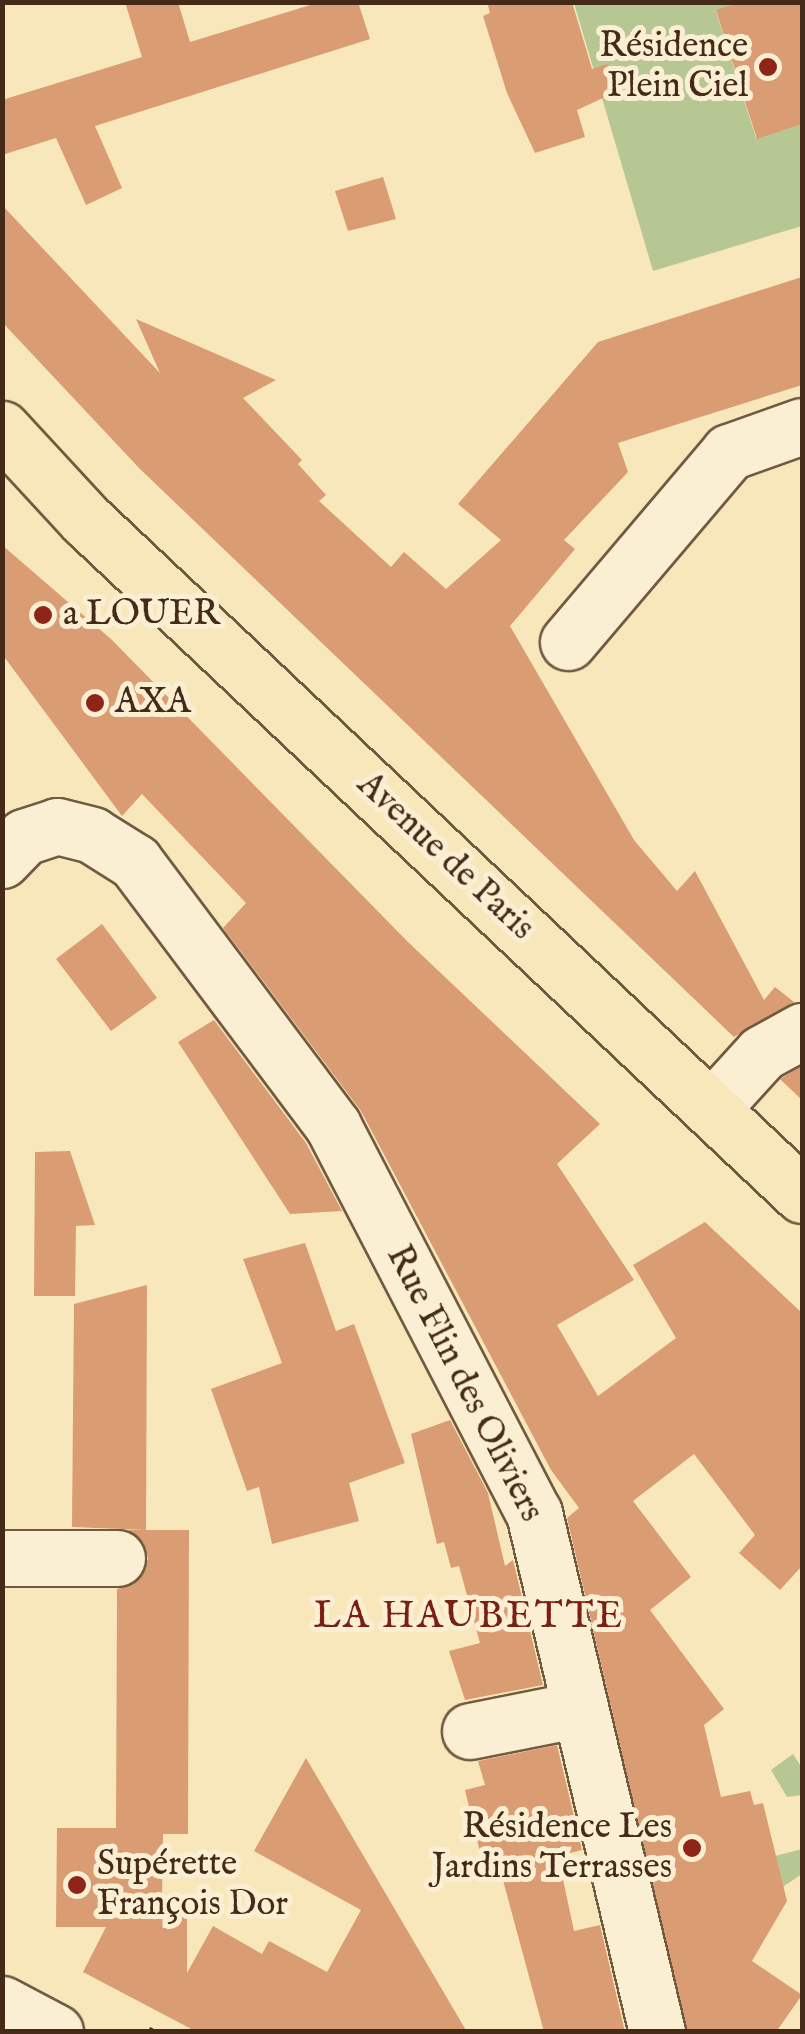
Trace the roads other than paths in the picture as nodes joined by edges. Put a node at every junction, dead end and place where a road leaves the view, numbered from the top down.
1 (802, 426) edge
2 (2, 428) edge
3 (568, 642) dead end
4 (2, 860) edge
5 (802, 1031) edge
6 (712, 1108) junction
7 (802, 1195) edge
8 (2, 1558) edge
9 (117, 1558) dead end
10 (580, 1709) junction
11 (470, 1731) dead end
12 (657, 2032) edge

1 - 3 street
2 - 6 main road, Avenue de Paris
4 - 10 street, Rue Flin des Oliviers
5 - 6 street
6 - 7 main road, Avenue de Paris
8 - 9 street
10 - 11 street
10 - 12 street, Rue Flin des Oliviers

